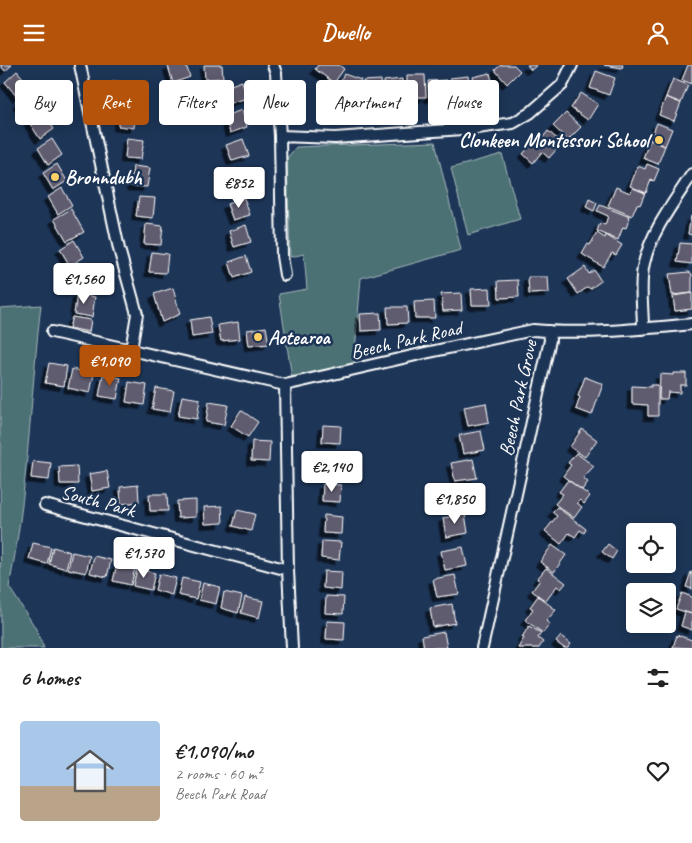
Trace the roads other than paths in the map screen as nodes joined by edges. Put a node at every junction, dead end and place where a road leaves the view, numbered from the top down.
1 (80, 65) edge
2 (273, 65) edge
3 (572, 65) edge
4 (280, 136) junction
5 (692, 174) edge
6 (285, 275) dead end
7 (692, 324) edge
8 (643, 329) junction
9 (52, 331) dead end
10 (549, 331) junction
11 (131, 350) junction
12 (285, 385) junction
13 (45, 505) dead end
14 (288, 570) junction
15 (292, 648) edge
16 (482, 648) edge

1 - 11 street
2 - 4 street
3 - 4 street
4 - 6 street
5 - 8 street
7 - 8 street, Beech Park Road
8 - 10 street, Beech Park Road
9 - 11 street, Beech Park Road
10 - 12 street, Beech Park Road
10 - 16 street, Beech Park Grove
11 - 12 street, Beech Park Road
12 - 14 street
13 - 14 street, South Park
14 - 15 street

